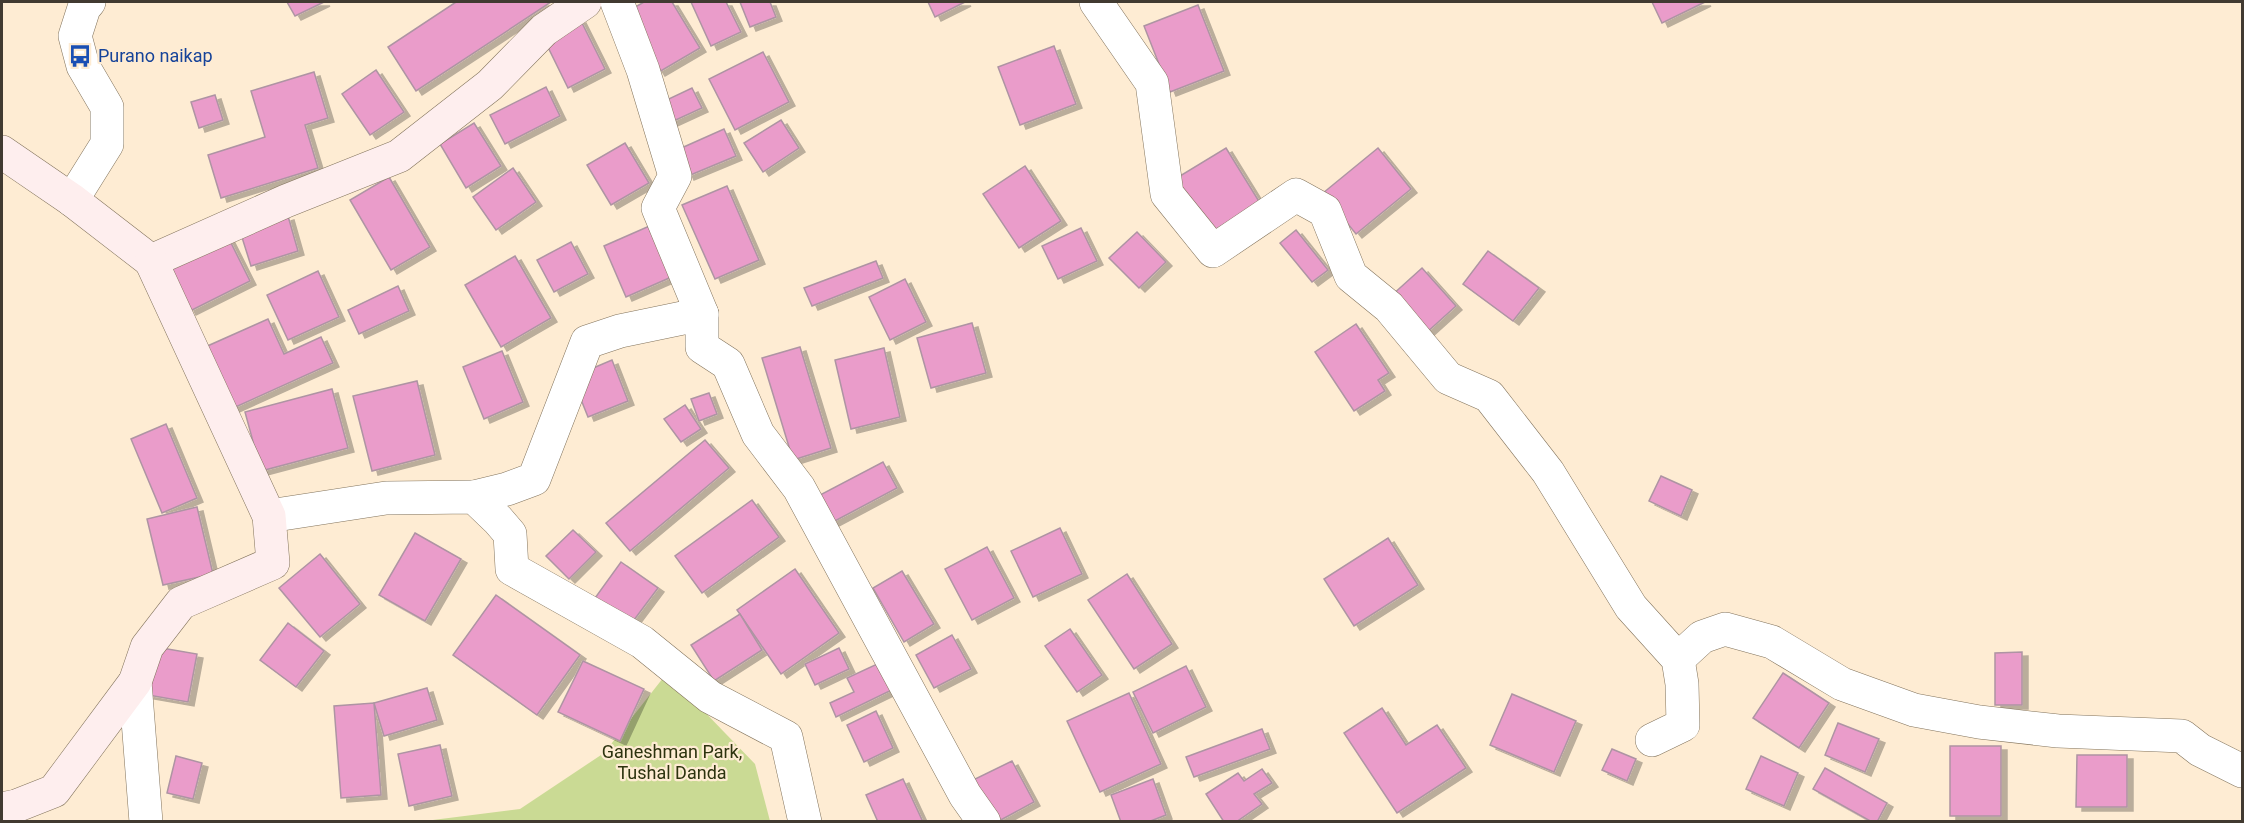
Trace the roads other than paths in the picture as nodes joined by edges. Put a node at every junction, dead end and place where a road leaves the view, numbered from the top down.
1 (89, 2) edge
2 (585, 2) edge
3 (617, 2) edge
4 (1095, 2) edge
5 (2, 152) edge
6 (72, 200) junction
7 (151, 261) junction
8 (702, 314) junction
9 (474, 497) junction
10 (269, 516) junction
11 (1678, 658) junction
12 (135, 681) junction
13 (1652, 740) dead end
14 (2242, 771) edge
15 (2, 808) edge
16 (146, 822) edge
17 (805, 822) edge
18 (984, 822) edge

1 - 6 street
2 - 7 street
3 - 8 street
4 - 11 street
5 - 6 street
6 - 7 street
7 - 10 street
8 - 9 street
8 - 18 street
9 - 10 street
9 - 17 street
10 - 12 street
11 - 13 street
11 - 14 street
12 - 15 street
12 - 16 street

